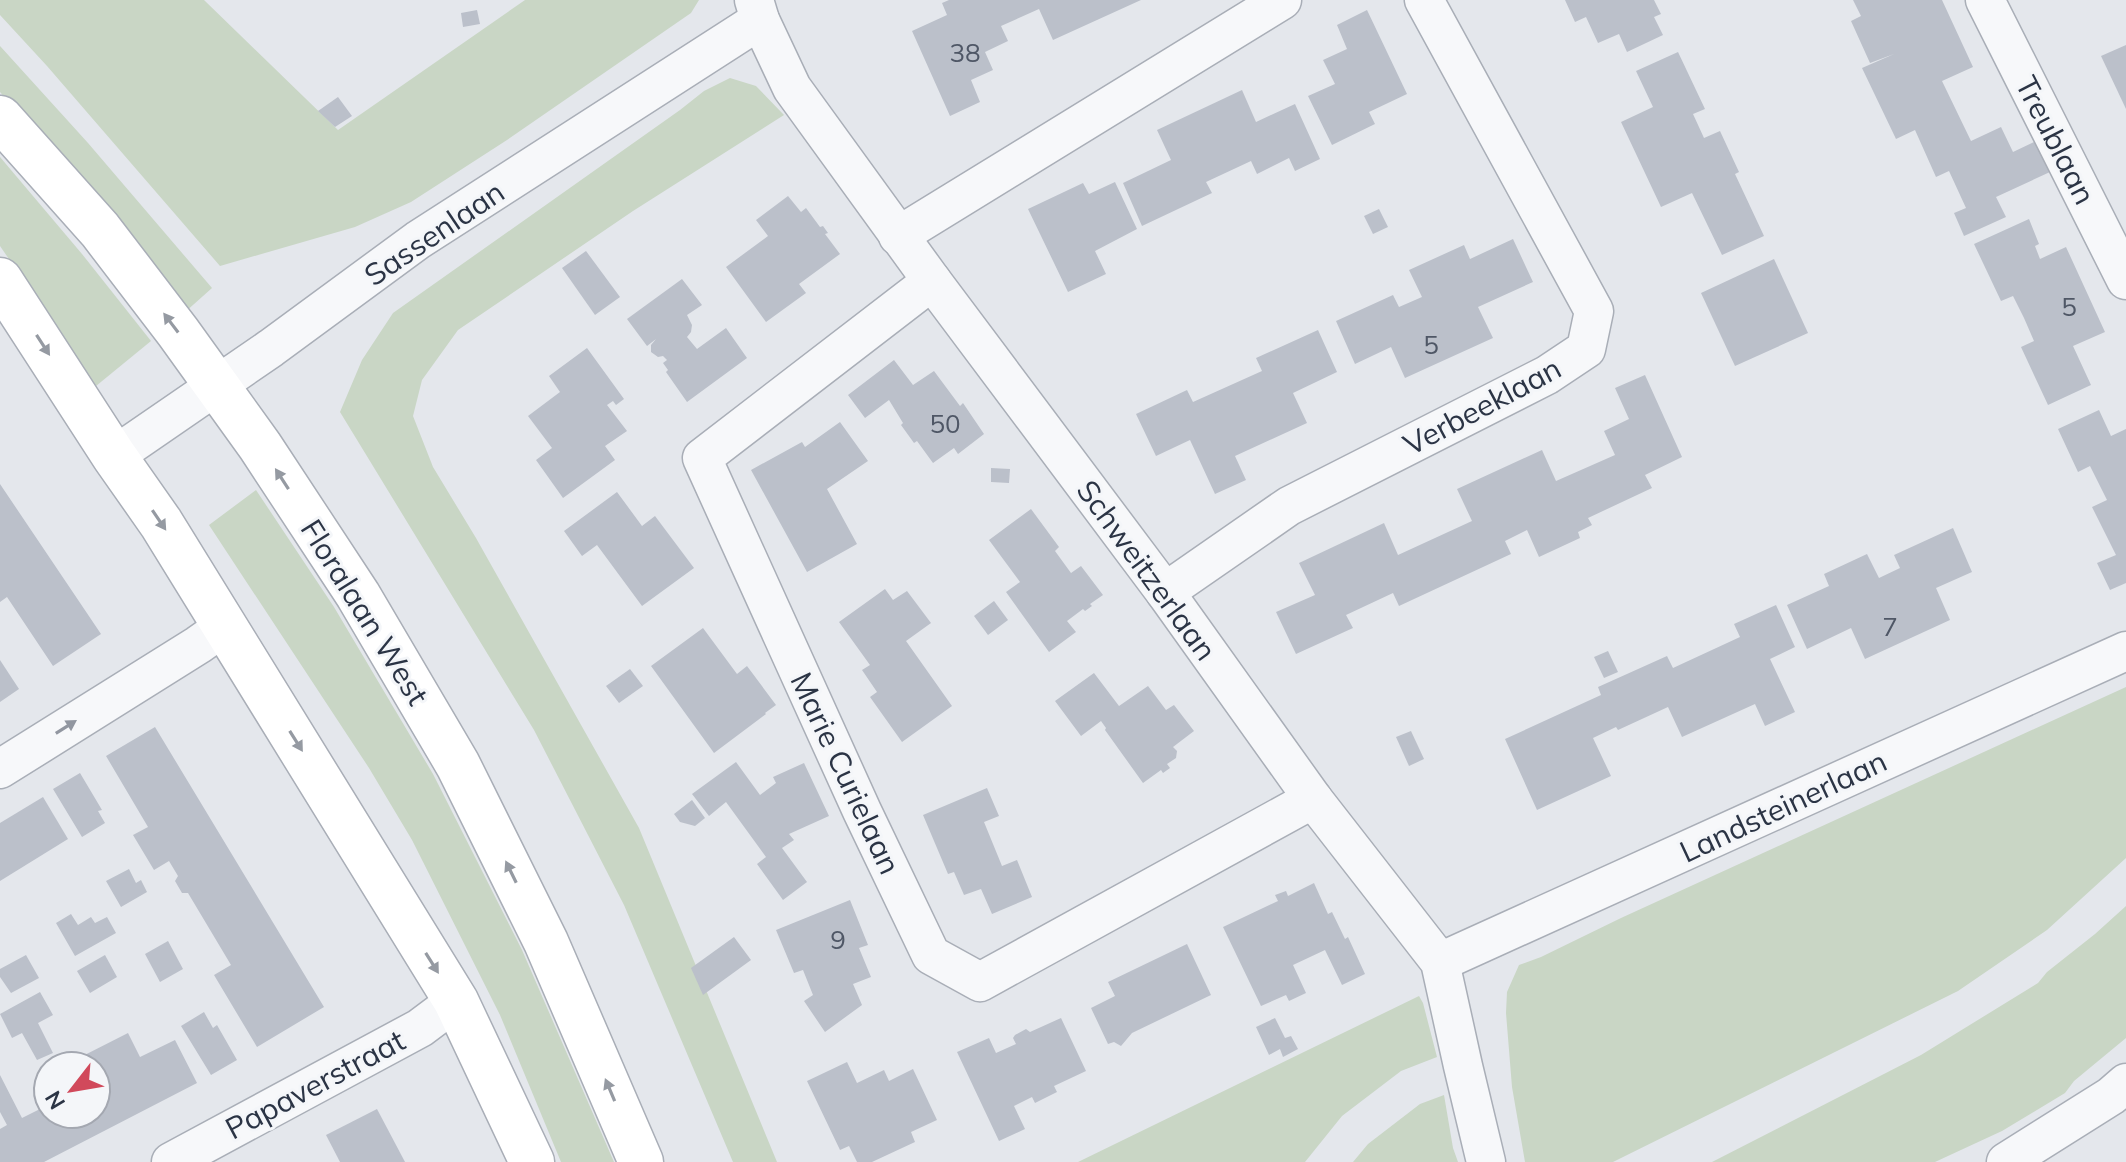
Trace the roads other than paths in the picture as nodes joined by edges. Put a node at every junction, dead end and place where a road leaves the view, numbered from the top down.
1 (1282, 0) edge
2 (1424, 0) edge
3 (1985, 0) edge
4 (757, 10) edge
5 (0, 118) edge
6 (898, 236) junction
7 (2126, 280) edge
8 (932, 281) junction
9 (1, 285) edge
10 (217, 386) junction
11 (114, 456) junction
12 (1165, 592) junction
13 (225, 626) junction
14 (2126, 651) edge
15 (0, 769) edge
16 (1313, 799) junction
17 (1440, 962) junction
18 (456, 1001) junction
19 (2126, 1083) edge
20 (171, 1162) edge
21 (532, 1162) edge
22 (641, 1162) edge
23 (1486, 1162) edge
24 (2006, 1162) edge

1 - 6 street
2 - 12 street, Verbeeklaan
3 - 7 street, Treublaan
4 - 6 street, Schweitzerlaan
4 - 10 street, Sassenlaan
10 -> 5 main road, Floralaan West
6 - 8 street, Schweitzerlaan
8 - 12 street, Schweitzerlaan
8 - 16 street, Marie Curielaan
9 -> 11 main road
10 - 11 street, Sassenlaan
22 -> 10 main road, Floralaan West
11 -> 13 main road
12 - 16 street, Schweitzerlaan
15 -> 13 street
13 -> 18 main road
14 - 17 street, Landsteinerlaan
16 - 17 street, Schweitzerlaan
17 - 23 street, Schweitzerlaan
18 - 20 street, Papaverstraat
18 - 21 main road
19 - 24 street

